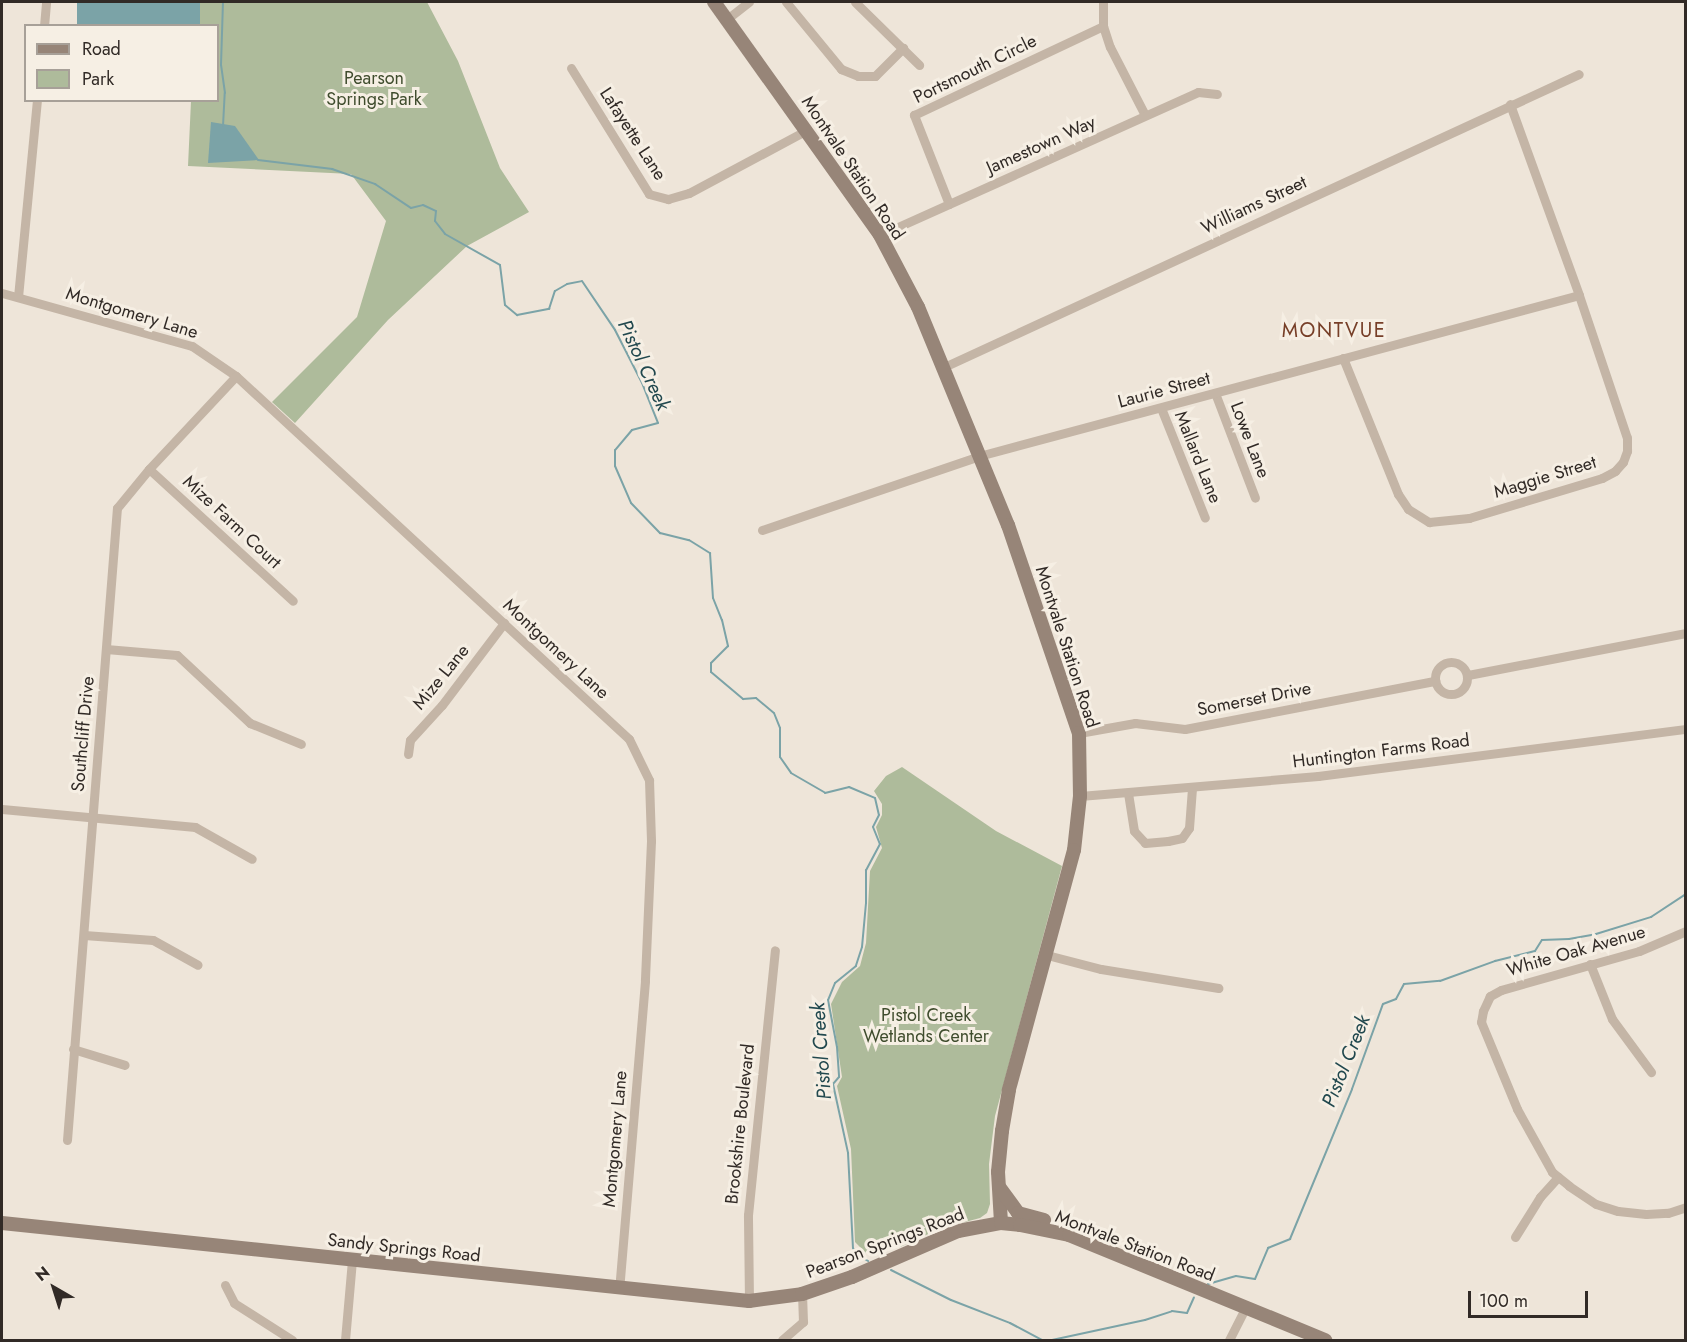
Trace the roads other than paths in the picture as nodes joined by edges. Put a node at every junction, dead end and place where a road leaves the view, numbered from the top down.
1 (46, 2) edge
2 (714, 2) edge
3 (749, 2) edge
4 (786, 2) edge
5 (855, 2) edge
6 (1103, 2) edge
7 (727, 19) junction
8 (44, 24) edge
9 (1102, 26) junction
10 (903, 48) junction
11 (919, 65) dead end
12 (571, 68) dead end
13 (1579, 74) dead end
14 (1216, 94) dead end
15 (37, 102) edge
16 (1510, 104) junction
17 (1145, 115) junction
18 (807, 130) junction
19 (949, 204) junction
20 (880, 235) junction
21 (2, 293) edge
22 (1580, 295) junction
23 (18, 297) junction
24 (1343, 358) junction
25 (944, 367) junction
26 (236, 376) junction
27 (1215, 393) junction
28 (1161, 408) junction
29 (980, 456) junction
30 (149, 469) junction
31 (1255, 498) dead end
32 (1205, 518) dead end
33 (762, 530) dead end
34 (292, 601) dead end
35 (504, 623) junction
36 (1686, 633) edge
37 (106, 649) junction
38 (1468, 675) junction
39 (1435, 681) junction
40 (1686, 729) edge
41 (1079, 733) junction
42 (301, 744) dead end
43 (408, 754) dead end
44 (1192, 788) junction
45 (1128, 793) junction
46 (1080, 796) junction
47 (2, 809) edge
48 (92, 818) junction
49 (252, 859) dead end
50 (1686, 931) edge
51 (84, 935) junction
52 (775, 950) dead end
53 (1047, 954) junction
54 (1590, 964) junction
55 (198, 965) dead end
56 (1218, 988) dead end
57 (73, 1049) junction
58 (125, 1065) dead end
59 (1651, 1072) dead end
60 (67, 1140) dead end
61 (1558, 1177) junction
62 (999, 1187) junction
63 (1686, 1207) edge
64 (2, 1223) edge
65 (1001, 1224) junction
66 (1068, 1235) junction
67 (1515, 1237) dead end
68 (352, 1260) junction
69 (225, 1285) dead end
70 (619, 1289) junction
71 (802, 1294) junction
72 (749, 1301) junction
73 (1245, 1309) junction
74 (292, 1341) edge
75 (345, 1341) edge
76 (782, 1341) edge
77 (1229, 1341) edge
78 (1325, 1341) edge

1 - 8 street
2 - 7 street, Montvale Station Road
3 - 7 street
4 - 10 street
5 - 10 street
6 - 9 street
7 - 18 street, Montvale Station Road
9 - 17 street
9 - 19 street, Portsmouth Circle
10 - 11 street
12 - 18 street, Lafayette Lane
13 - 16 street, Williams Street
14 - 17 street, Jamestown Way
15 - 23 street
16 - 22 street, Maggie Street
16 - 25 street, Williams Street
17 - 19 street, Jamestown Way
18 - 20 street, Montvale Station Road
19 - 20 street, Jamestown Way
20 - 25 street, Montvale Station Road
21 - 23 street, Montgomery Lane
22 - 24 street, Laurie Street
22 - 24 street, Maggie Street
23 - 26 street, Montgomery Lane
24 - 27 street, Laurie Street
25 - 29 street, Montvale Station Road
26 - 30 street, Southcliff Drive
26 - 35 street, Montgomery Lane
27 - 28 street, Laurie Street
27 - 31 street, Lowe Lane
28 - 29 street, Laurie Street
28 - 32 street, Mallard Lane
29 - 33 street, Laurie Street
29 - 41 street, Montvale Station Road
30 - 34 street, Mize Farm Court
30 - 37 street, Southcliff Drive
35 - 43 street, Mize Lane
35 - 70 street, Montgomery Lane
36 - 38 street
37 - 42 street
37 - 48 street, Southcliff Drive
38 - 39 street
38 - 39 street
39 - 41 street, Somerset Drive
40 - 44 street, Huntington Farms Road
41 - 46 street, Montvale Station Road
44 - 45 street, Huntington Farms Road
44 - 45 street
45 - 46 street, Huntington Farms Road
46 - 53 street, Montvale Station Road
47 - 48 street
48 - 49 street
48 - 51 street, Southcliff Drive
50 - 54 street, White Oak Avenue
51 - 55 street
51 - 57 street, Southcliff Drive
52 - 72 street, Brookshire Boulevard
53 - 56 street
53 - 62 street, Montvale Station Road
54 - 59 street
54 - 61 street, White Oak Avenue
57 - 58 street
57 - 60 street, Southcliff Drive
61 - 63 street, White Oak Avenue
61 - 67 street
62 - 65 street, Montvale Station Road
62 - 66 street
64 - 68 street, Sandy Springs Road
65 - 66 street, Montvale Station Road
65 - 71 street, Pearson Springs Road
66 - 73 street, Montvale Station Road
68 - 70 street, Sandy Springs Road
68 - 75 street
69 - 74 street
70 - 72 street, Sandy Springs Road
71 - 72 street, Sandy Springs Road
71 - 76 street, Pearson Springs Road
73 - 77 street
73 - 78 street, Montvale Station Road

